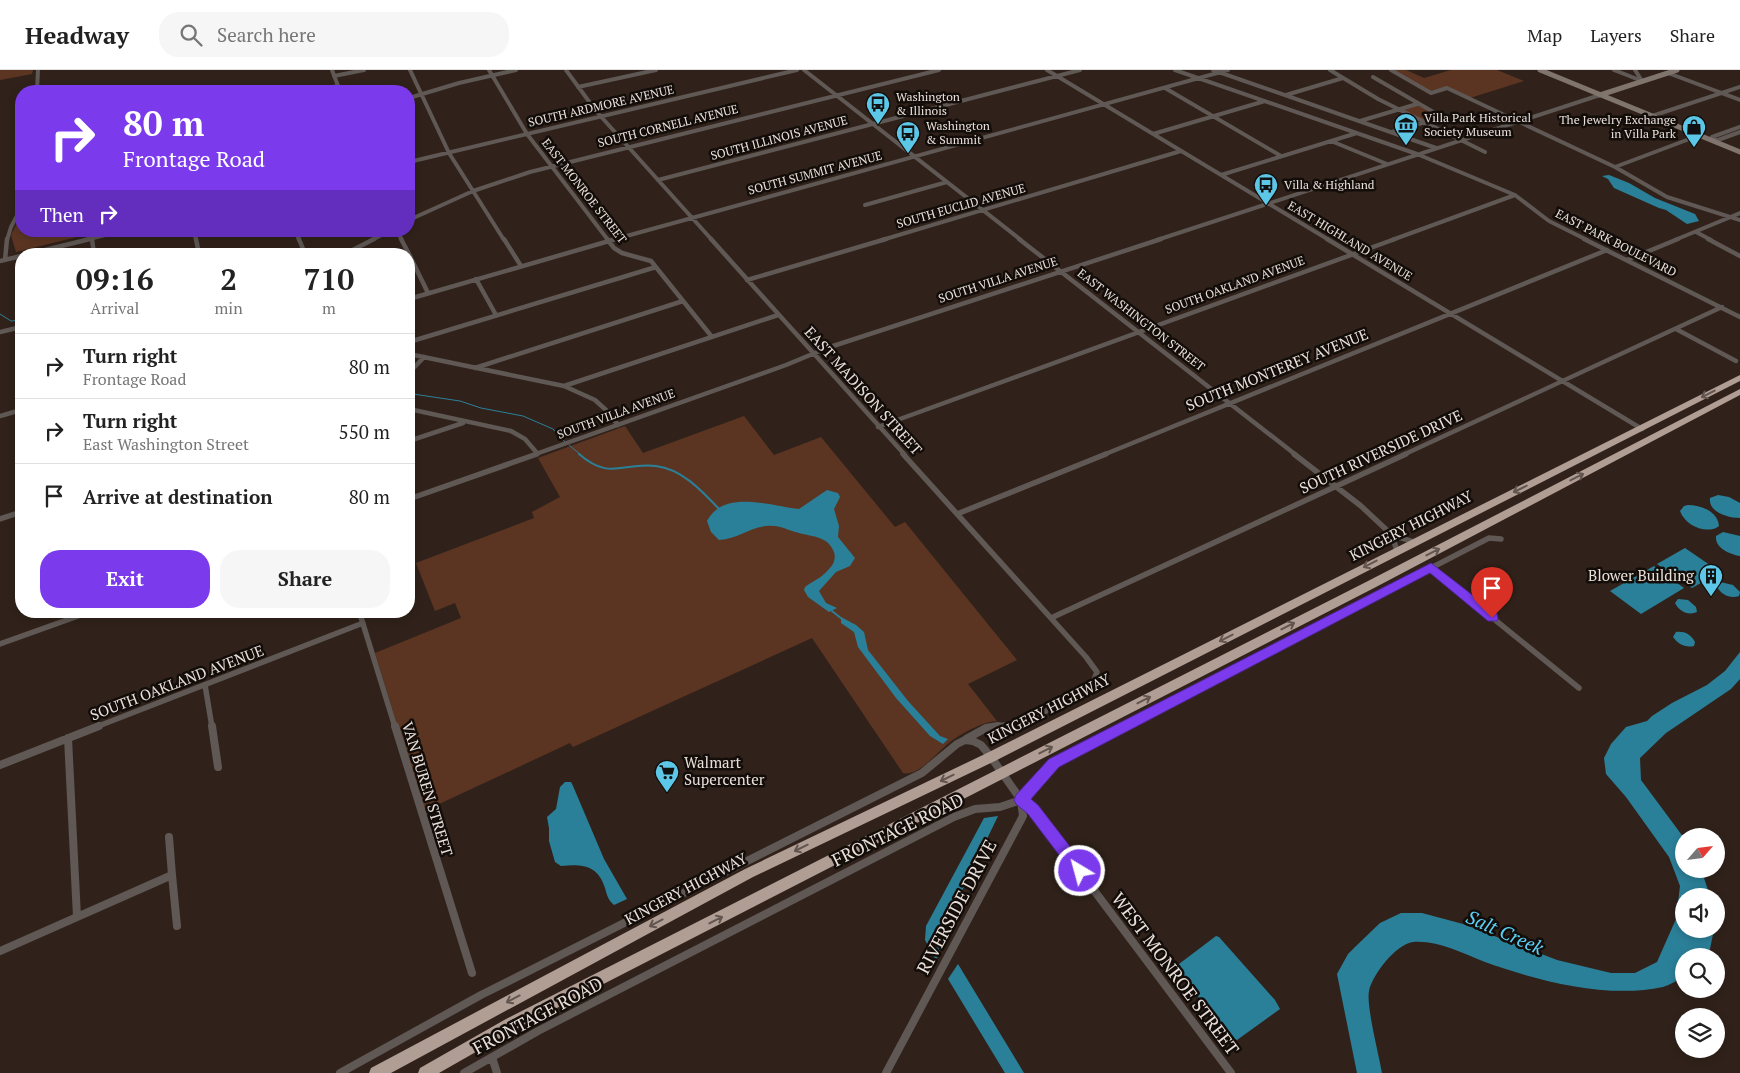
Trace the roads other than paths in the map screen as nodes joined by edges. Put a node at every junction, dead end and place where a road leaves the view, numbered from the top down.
1 (38, 70) edge
2 (332, 70) edge
3 (364, 70) edge
4 (410, 70) edge
5 (489, 70) edge
6 (516, 70) edge
7 (566, 70) edge
8 (656, 70) edge
9 (797, 70) edge
10 (804, 70) edge
11 (939, 70) edge
12 (1047, 70) edge
13 (1080, 70) edge
14 (1175, 70) edge
15 (1213, 70) edge
16 (1228, 70) edge
17 (1330, 70) edge
18 (1391, 70) edge
19 (1540, 70) edge
20 (1614, 70) edge
21 (1635, 70) edge
22 (1677, 70) edge
23 (1220, 72) junction
24 (1668, 73) junction
25 (492, 75) junction
26 (334, 76) junction
27 (1057, 76) junction
28 (1373, 77) dead end
29 (1199, 78) junction
30 (1343, 78) junction
31 (1642, 81) junction
32 (37, 85) edge
33 (338, 85) edge
34 (578, 87) junction
35 (1740, 87) edge
36 (1165, 88) junction
37 (1721, 93) junction
38 (421, 94) junction
39 (1600, 94) junction
40 (836, 95) junction
41 (1286, 95) junction
42 (415, 96) edge
43 (1740, 100) edge
44 (1265, 101) junction
45 (1104, 104) junction
46 (1417, 104) junction
47 (1398, 110) junction
48 (600, 116) junction
49 (1213, 116) junction
50 (1652, 116) junction
51 (1360, 121) junction
52 (1424, 122) junction
53 (1517, 122) junction
54 (873, 124) junction
55 (1740, 127) edge
56 (1392, 132) junction
57 (1740, 132) edge
58 (1357, 133) junction
59 (527, 134) junction
60 (1153, 134) junction
61 (1700, 135) junction
62 (1460, 140) junction
63 (1711, 140) junction
64 (1331, 141) junction
65 (628, 146) junction
66 (1436, 148) junction
67 (1181, 151) junction
68 (1485, 152) dead end
69 (1740, 152) edge
70 (449, 153) junction
71 (1417, 154) junction
72 (914, 156) junction
73 (1281, 156) junction
74 (415, 161) edge
75 (1388, 164) junction
76 (551, 166) junction
77 (1614, 167) junction
78 (1221, 175) junction
79 (658, 180) junction
80 (947, 182) junction
81 (473, 190) junction
82 (1515, 195) junction
83 (1268, 203) junction
84 (865, 205) dead end
85 (982, 210) junction
86 (1740, 213) edge
87 (1732, 216) junction
88 (415, 217) edge
89 (691, 217) junction
90 (15, 218) edge
91 (1740, 220) edge
92 (1696, 232) junction
93 (99, 237) edge
94 (377, 237) edge
95 (92, 239) junction
96 (609, 241) junction
97 (54, 248) edge
98 (93, 248) edge
99 (356, 248) edge
100 (1607, 250) junction
101 (1353, 254) junction
102 (1740, 256) edge
103 (3, 260) edge
104 (1627, 260) junction
105 (415, 266) edge
106 (521, 266) junction
107 (656, 267) junction
108 (1061, 271) junction
109 (476, 279) junction
110 (747, 280) junction
111 (428, 293) junction
112 (415, 296) edge
113 (683, 300) junction
114 (1722, 307) junction
115 (1452, 313) junction
116 (496, 315) junction
117 (778, 315) junction
118 (1740, 317) edge
119 (15, 328) edge
120 (1676, 329) junction
121 (0, 332) edge
122 (1139, 332) junction
123 (712, 337) junction
124 (415, 340) edge
125 (813, 354) junction
126 (415, 355) edge
127 (424, 357) junction
128 (1736, 361) dead end
129 (415, 366) edge
130 (475, 368) junction
131 (1740, 378) edge
132 (1564, 381) junction
133 (564, 386) junction
134 (1740, 392) edge
135 (1230, 404) junction
136 (415, 410) edge
137 (15, 412) edge
138 (0, 416) edge
139 (466, 422) junction
140 (618, 425) junction
141 (878, 427) junction
142 (1642, 429) junction
143 (415, 439) edge
144 (537, 453) junction
145 (1335, 486) junction
146 (415, 497) edge
147 (15, 514) edge
148 (957, 514) junction
149 (0, 518) edge
150 (1392, 534) junction
151 (1501, 539) dead end
152 (1414, 542) junction
153 (1397, 551) junction
154 (1431, 568) junction
155 (72, 618) edge
156 (361, 618) edge
157 (1050, 618) junction
158 (363, 623) junction
159 (0, 644) edge
160 (1092, 684) dead end
161 (205, 685) junction
162 (1579, 688) dead end
163 (1055, 707) dead end
164 (68, 738) junction
165 (965, 740) junction
166 (991, 757) junction
167 (0, 765) edge
168 (218, 767) dead end
169 (1003, 773) junction
170 (1021, 800) junction
171 (169, 837) dead end
172 (172, 875) junction
173 (76, 917) junction
174 (177, 926) dead end
175 (0, 951) edge
176 (472, 973) dead end
177 (492, 1057) junction
178 (340, 1073) edge
179 (376, 1073) edge
180 (425, 1073) edge
181 (464, 1073) edge
182 (497, 1073) edge
183 (886, 1073) edge
184 (1231, 1073) edge

1 - 32 street
2 - 26 street
3 - 26 street
4 - 38 street
5 - 25 street
6 - 25 street
7 - 34 street, EAST MADISON STREET
8 - 34 street
9 - 48 street, SOUTH ARDMORE AVENUE
10 - 40 street, EAST WASHINGTON STREET
11 - 40 street, SOUTH CORNELL AVENUE
12 - 27 street, EAST HIGHLAND AVENUE
13 - 27 street, SOUTH ILLINOIS AVENUE
14 - 29 street, EAST PARK BOULEVARD
15 - 23 street
16 - 23 street, SOUTH SUMMIT AVENUE
17 - 30 street
18 - 53 street
19 - 39 main road
20 - 31 street
21 - 31 street
22 - 24 main road
23 - 29 street, SOUTH SUMMIT AVENUE
23 - 41 street
24 - 31 main road
24 - 37 street
25 - 38 street
25 - 59 street
26 - 33 street
27 - 45 street, EAST HIGHLAND AVENUE
27 - 54 street, SOUTH ILLINOIS AVENUE
28 - 46 street
29 - 36 street, SOUTH SUMMIT AVENUE
29 - 44 street, EAST PARK BOULEVARD
30 - 41 street
30 - 47 street
31 - 39 main road
34 - 48 street, EAST MADISON STREET
35 - 37 street
36 - 45 street, SOUTH SUMMIT AVENUE
36 - 49 street
37 - 43 street
37 - 50 street
38 - 42 street
38 - 70 street
39 - 50 main road
39 - 53 street, SOUTH VILLA AVENUE
40 - 54 street, EAST WASHINGTON STREET
40 - 65 street, SOUTH CORNELL AVENUE
41 - 51 street
44 - 49 street
44 - 58 street, EAST PARK BOULEVARD
45 - 60 street, EAST HIGHLAND AVENUE
45 - 72 street, SOUTH SUMMIT AVENUE
46 - 47 street
46 - 52 street
47 - 51 street
47 - 52 street
48 - 59 street, SOUTH ARDMORE AVENUE
48 - 65 street, EAST MADISON STREET
49 - 60 street
49 - 73 street
50 - 61 main road
51 - 56 street
52 - 56 street
52 - 62 street
53 - 62 street, SOUTH VILLA AVENUE
53 - 77 street
54 - 72 street, EAST WASHINGTON STREET
54 - 79 street, SOUTH ILLINOIS AVENUE
55 - 63 street
56 - 66 street
57 - 63 street
58 - 64 street
58 - 71 street, EAST PARK BOULEVARD
59 - 70 street, SOUTH ARDMORE AVENUE
59 - 76 street, EAST MONROE STREET
60 - 67 street, EAST HIGHLAND AVENUE
61 - 63 main road
61 - 77 street
62 - 66 street, SOUTH VILLA AVENUE
62 - 68 street
63 - 69 main road
64 - 73 street
64 - 75 street
65 - 76 street, SOUTH CORNELL AVENUE
65 - 79 street, EAST MADISON STREET
66 - 71 street, SOUTH VILLA AVENUE
67 - 78 street, EAST HIGHLAND AVENUE
67 - 85 street, SOUTH EUCLID AVENUE
70 - 74 street, SOUTH ARDMORE AVENUE
70 - 81 street
71 - 75 street, SOUTH VILLA AVENUE
71 - 82 street, EAST PARK BOULEVARD
72 - 80 street, EAST WASHINGTON STREET
72 - 89 street, SOUTH SUMMIT AVENUE
73 - 78 street
75 - 83 street, SOUTH VILLA AVENUE
76 - 81 street, SOUTH CORNELL AVENUE
76 - 96 street, EAST MONROE STREET
77 - 87 street
78 - 83 street, EAST HIGHLAND AVENUE
79 - 89 street, EAST MADISON STREET
80 - 84 street
80 - 85 street, EAST WASHINGTON STREET
81 - 88 street, SOUTH CORNELL AVENUE
81 - 106 street
82 - 100 street, EAST PARK BOULEVARD
82 - 101 street, SOUTH OAKLAND AVENUE
83 - 101 street, EAST HIGHLAND AVENUE
83 - 108 street, SOUTH VILLA AVENUE
85 - 108 street, EAST WASHINGTON STREET
85 - 110 street, SOUTH EUCLID AVENUE
86 - 87 street
87 - 91 street
87 - 92 street
89 - 96 street, SOUTH SUMMIT AVENUE
89 - 110 street, EAST MADISON STREET
90 - 103 street
92 - 102 street
92 - 104 street
93 - 95 street
94 - 99 street
95 - 97 street
95 - 98 street
96 - 106 street, SOUTH SUMMIT AVENUE
96 - 107 street, EAST MONROE STREET
100 - 104 street, EAST PARK BOULEVARD
100 - 115 street, SOUTH MONTEREY AVENUE
101 - 115 street, EAST HIGHLAND AVENUE
101 - 122 street, SOUTH OAKLAND AVENUE
104 - 114 street, EAST PARK BOULEVARD
105 - 111 street
106 - 109 street, SOUTH SUMMIT AVENUE
107 - 113 street, EAST MONROE STREET
107 - 116 street
108 - 122 street, EAST WASHINGTON STREET
108 - 125 street, SOUTH VILLA AVENUE
109 - 111 street, SOUTH SUMMIT AVENUE
109 - 116 street
110 - 117 street, EAST MADISON STREET
111 - 112 street, SOUTH SUMMIT AVENUE
113 - 123 street, EAST MONROE STREET
113 - 130 street
114 - 118 street, EAST PARK BOULEVARD
114 - 120 street, SOUTH RIVERSIDE DRIVE
115 - 132 street, EAST HIGHLAND AVENUE
115 - 135 street, SOUTH MONTEREY AVENUE
116 - 124 street
117 - 123 street
117 - 125 street, EAST MADISON STREET
119 - 121 street
120 - 128 street
120 - 132 street, SOUTH RIVERSIDE DRIVE
122 - 135 street, EAST WASHINGTON STREET
122 - 141 street, SOUTH OAKLAND AVENUE
123 - 133 street
125 - 140 street, SOUTH VILLA AVENUE
125 - 141 street, EAST MADISON STREET
126 - 127 street
127 - 129 street
127 - 130 street
130 - 133 street
131 -> 142 highway, KINGERY HIGHWAY
132 - 142 street, EAST HIGHLAND AVENUE
132 - 145 street, SOUTH RIVERSIDE DRIVE
133 - 140 street
169 -> 134 highway
135 - 145 street, EAST WASHINGTON STREET
135 - 148 street, SOUTH MONTEREY AVENUE
136 - 139 street
137 - 138 street
139 - 143 street
139 - 144 street
140 - 144 street, SOUTH VILLA AVENUE
141 - 148 street, EAST MADISON STREET
142 -> 152 highway, KINGERY HIGHWAY
144 - 146 street, SOUTH VILLA AVENUE
145 - 150 street, EAST WASHINGTON STREET
145 - 157 street, SOUTH RIVERSIDE DRIVE
147 - 149 street
148 - 157 street, EAST MADISON STREET
150 - 152 street, EAST WASHINGTON STREET
150 - 153 street
151 - 154 street
152 - 153 highway, KINGERY HIGHWAY
153 -> 166 highway, KINGERY HIGHWAY
154 - 162 street
154 - 170 street
155 - 159 street
156 - 158 street, VAN BUREN STREET
157 - 160 street, EAST MADISON STREET
158 - 161 street, SOUTH OAKLAND AVENUE
158 - 176 street, VAN BUREN STREET
161 - 164 street, SOUTH OAKLAND AVENUE
161 - 168 street
163 - 165 street
164 - 167 street, SOUTH OAKLAND AVENUE
164 - 173 street
165 - 166 street
165 - 178 street
166 - 169 street
166 -> 179 highway, KINGERY HIGHWAY
169 - 170 street
180 -> 169 highway
170 - 177 street, FRONTAGE ROAD
170 - 183 street, RIVERSIDE DRIVE
170 - 184 street, WEST MONROE STREET
171 - 172 street
172 - 173 street
172 - 174 street
173 - 175 street
177 - 181 street, FRONTAGE ROAD
177 - 182 street

